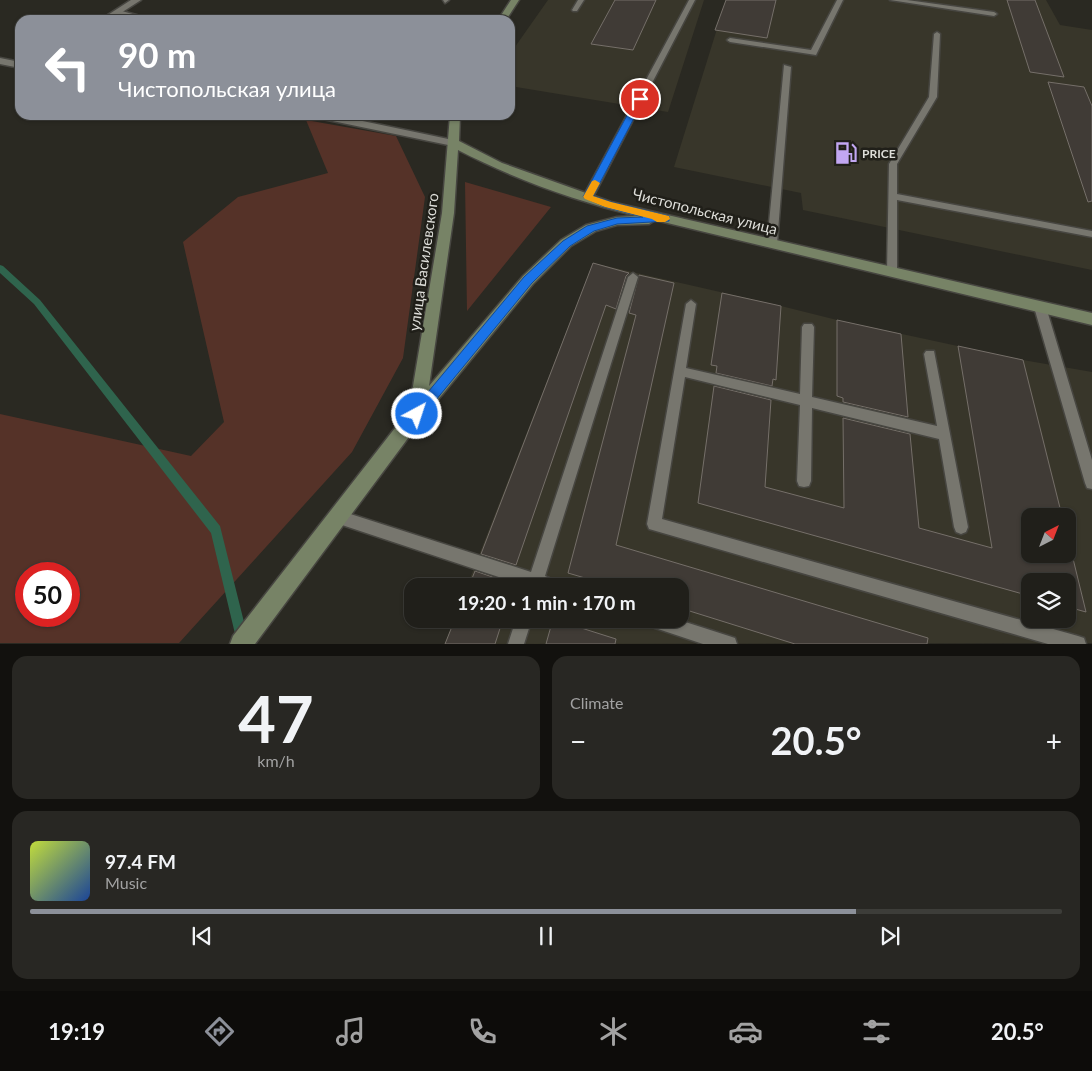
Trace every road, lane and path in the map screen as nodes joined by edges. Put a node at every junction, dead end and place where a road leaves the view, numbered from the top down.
1 (137, 0) edge
2 (515, 0) edge
3 (581, 0) edge
4 (692, 0) edge
5 (840, 0) edge
6 (893, 0) edge
7 (575, 10) dead end
8 (118, 12) junction
9 (994, 14) dead end
10 (113, 15) edge
11 (130, 15) edge
12 (505, 15) edge
13 (937, 34) dead end
14 (730, 40) dead end
15 (0, 61) edge
16 (15, 64) edge
17 (787, 67) dead end
18 (342, 120) edge
19 (455, 120) edge
20 (453, 143) junction
21 (893, 196) junction
22 (588, 197) junction
23 (665, 219) junction
24 (1092, 234) edge
25 (772, 244) junction
26 (892, 272) junction
27 (633, 277) dead end
28 (691, 304) dead end
29 (1040, 307) junction
30 (1092, 319) edge
31 (808, 327) dead end
32 (930, 354) dead end
33 (680, 371) junction
34 (806, 401) junction
35 (417, 414) junction
36 (944, 434) junction
37 (804, 481) dead end
38 (1092, 484) edge
39 (338, 517) junction
40 (961, 527) dead end
41 (517, 578) edge
42 (537, 578) edge
43 (521, 628) edge
44 (680, 628) edge
45 (241, 644) edge
46 (516, 644) edge
47 (729, 644) edge
48 (1078, 644) edge

1 - 8 street
2 - 12 main road
3 - 7 lane
4 - 22 lane
5 - 14 lane
6 - 9 lane
8 - 10 street
8 - 11 lane
13 - 21 lane
15 - 16 street
17 - 25 lane
18 - 20 street, Чистопольская улица
19 - 20 main road, улица Василевского
20 - 22 main road, Чистопольская улица
20 - 35 main road, улица Василевского
21 - 24 lane
21 - 26 lane
22 - 23 main road, Чистопольская улица
23 - 25 main road, Чистопольская улица
23 - 35 main road
25 - 26 main road, Чистопольская улица
26 - 29 main road, Чистопольская улица
27 - 42 lane
28 - 33 lane
29 - 30 main road, Чистопольская улица
29 - 38 lane
31 - 34 lane
32 - 36 lane
33 - 34 lane
33 - 48 lane
34 - 36 lane
34 - 37 lane
35 - 39 main road
36 - 40 lane
39 - 41 lane
39 - 45 main road
43 - 46 lane
44 - 47 lane

